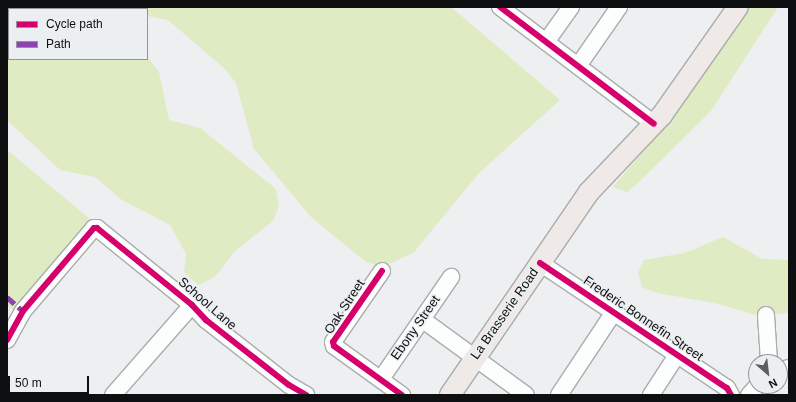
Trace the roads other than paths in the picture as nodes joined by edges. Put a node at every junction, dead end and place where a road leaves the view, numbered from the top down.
1 (571, 7) edge
2 (619, 7) edge
3 (738, 7) edge
4 (508, 9) edge
5 (546, 42) junction
6 (578, 66) junction
7 (654, 124) junction
8 (540, 263) junction
9 (382, 271) dead end
10 (451, 277) dead end
11 (192, 305) junction
12 (614, 312) junction
13 (766, 315) dead end
14 (423, 320) junction
15 (7, 340) edge
16 (768, 354) edge
17 (677, 355) junction
18 (474, 358) junction
19 (381, 379) junction
20 (112, 395) edge
21 (306, 395) edge
22 (402, 395) edge
23 (450, 395) edge
24 (526, 395) edge
25 (559, 395) edge
26 (651, 395) edge
27 (731, 395) edge

1 - 5 street
2 - 6 street
3 - 7 main road, La Brasserie Road
4 - 5 street
5 - 6 street
6 - 7 street
7 - 8 main road, La Brasserie Road
8 - 12 street, Frederic Bonnefin Street
8 - 18 main road, La Brasserie Road
9 - 19 street, Oak Street
10 - 14 street, Ebony Street
11 - 15 street, School Lane
11 - 20 street
11 - 21 street, School Lane
12 - 17 street, Frederic Bonnefin Street
12 - 25 street
13 - 16 street
14 - 18 street
14 - 19 street, Ebony Street
17 - 26 street
17 - 27 street, Frederic Bonnefin Street
18 - 23 main road, La Brasserie Road
18 - 24 street
19 - 22 street, Oak Street

